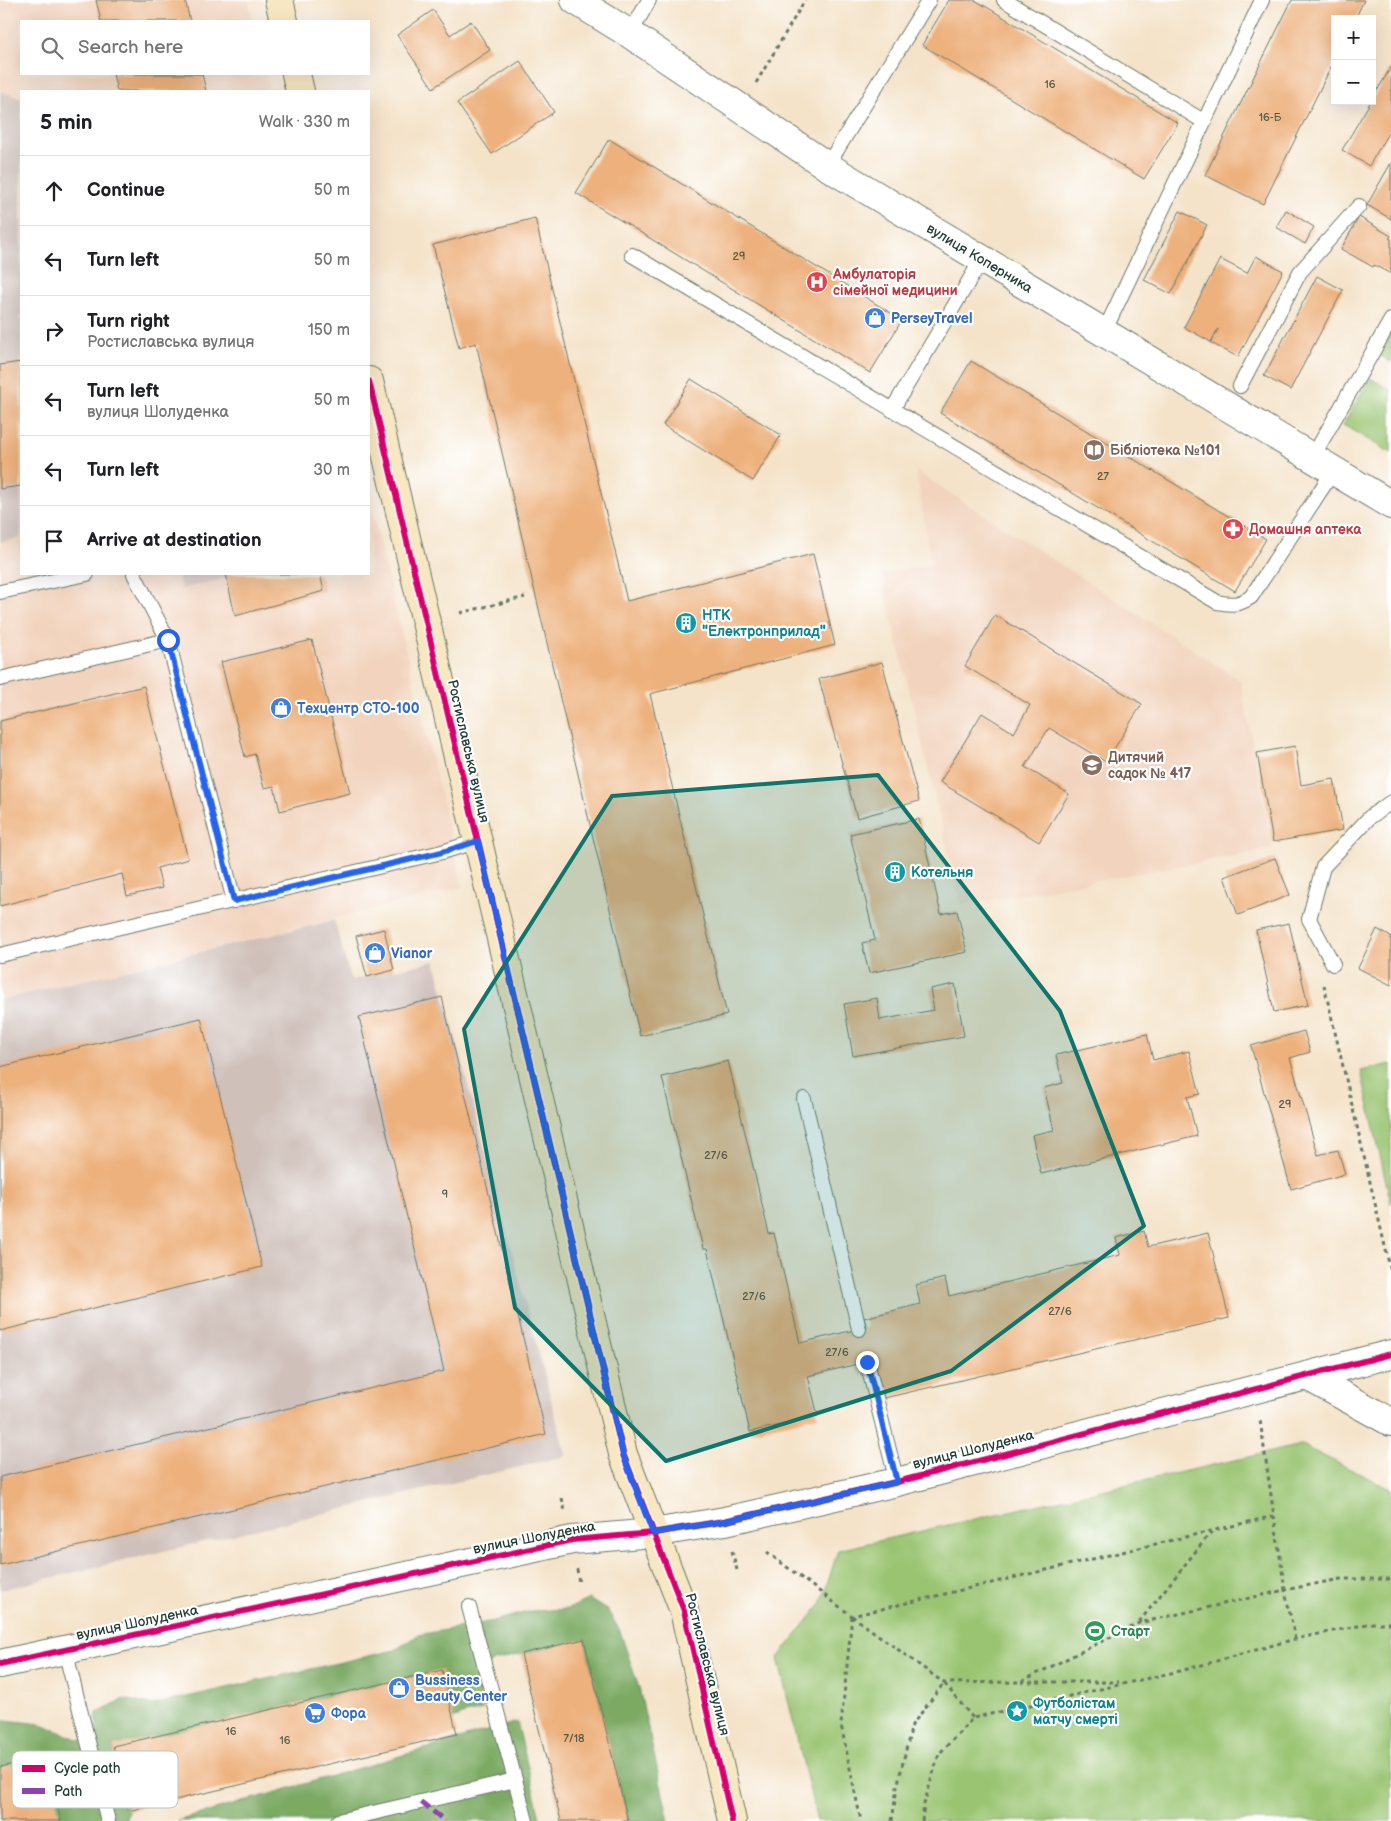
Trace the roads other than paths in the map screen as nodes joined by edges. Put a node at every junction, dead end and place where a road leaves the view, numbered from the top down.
1 (278, 0) edge
2 (575, 0) edge
3 (649, 0) edge
4 (929, 0) edge
5 (1004, 0) edge
6 (1262, 0) edge
7 (284, 20) edge
8 (630, 34) junction
9 (296, 75) edge
10 (300, 90) edge
11 (1203, 121) junction
12 (827, 166) junction
13 (1359, 206) dead end
14 (632, 255) dead end
15 (982, 259) junction
16 (1391, 320) edge
17 (1104, 332) junction
18 (370, 385) edge
19 (1240, 386) dead end
20 (892, 410) junction
21 (1323, 464) junction
22 (1391, 505) edge
23 (82, 575) edge
24 (135, 575) edge
25 (0, 592) edge
26 (168, 640) junction
27 (0, 679) edge
28 (1391, 802) edge
29 (478, 841) junction
30 (234, 901) junction
31 (0, 956) edge
32 (1333, 964) dead end
33 (804, 1100) dead end
34 (859, 1329) dead end
35 (1391, 1354) edge
36 (867, 1362) dead end
37 (1307, 1376) junction
38 (1391, 1422) edge
39 (897, 1482) junction
40 (653, 1533) junction
41 (469, 1606) dead end
42 (65, 1650) junction
43 (0, 1664) edge
44 (90, 1751) edge
45 (515, 1780) junction
46 (105, 1808) edge
47 (108, 1821) edge
48 (338, 1821) edge
49 (526, 1821) edge
50 (732, 1821) edge

1 - 7 street
2 - 8 street, вулиця Коперника
3 - 8 lane
4 - 12 lane
5 - 11 lane
6 - 11 lane
8 - 12 street, вулиця Коперника
9 - 10 street
11 - 17 lane
12 - 15 street, вулиця Коперника
13 - 19 lane
14 - 20 lane
15 - 17 street, вулиця Коперника
15 - 20 lane
16 - 21 lane
17 - 21 street, вулиця Коперника
18 - 29 street, Ростиславська вулиця
20 - 21 lane
21 - 22 street, вулиця Коперника
23 - 25 lane
24 - 26 lane
26 - 27 lane
26 - 30 lane
28 - 32 lane
29 - 30 lane
29 - 40 street, Ростиславська вулиця
30 - 31 lane
33 - 34 lane
35 - 37 street, вулиця Шолуденка
36 - 39 lane
37 - 38 street
37 - 39 street, вулиця Шолуденка
39 - 40 street, вулиця Шолуденка
40 - 42 street, вулиця Шолуденка
40 - 50 street, Ростиславська вулиця
41 - 45 lane
42 - 43 street, вулиця Шолуденка
42 - 44 lane
45 - 48 lane
45 - 49 lane
46 - 47 lane

